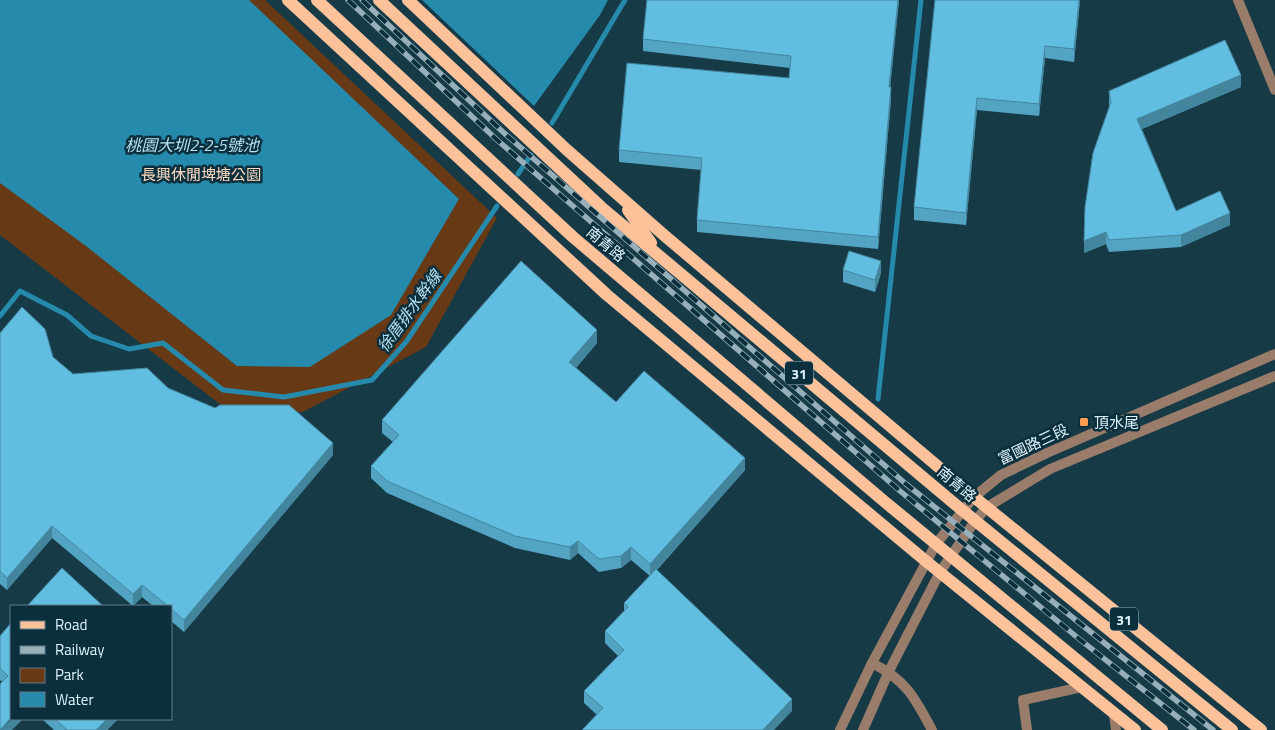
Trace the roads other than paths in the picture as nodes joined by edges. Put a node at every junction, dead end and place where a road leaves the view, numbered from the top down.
1 (288, 0) edge
2 (317, 0) edge
3 (379, 0) edge
4 (408, 0) edge
5 (1238, 0) edge
6 (1275, 90) edge
7 (615, 192) junction
8 (663, 259) junction
9 (1275, 354) edge
10 (1275, 376) edge
11 (809, 463) junction
12 (974, 497) junction
13 (885, 502) junction
14 (987, 507) junction
15 (962, 510) junction
16 (975, 520) junction
17 (936, 544) junction
18 (950, 555) junction
19 (927, 562) junction
20 (940, 572) junction
21 (872, 663) junction
22 (889, 671) junction
23 (1082, 688) junction
24 (1114, 714) junction
25 (840, 730) edge
26 (863, 730) edge
27 (932, 730) edge
28 (1027, 730) edge
29 (1116, 730) edge
30 (1135, 730) edge
31 (1162, 730) edge
32 (1232, 730) edge
33 (1261, 730) edge

1 - 11 main road
2 - 13 main road, 南青路
3 - 8 main road, 南青路 / 31
4 - 7 main road, 31
5 - 6 street
7 - 8 main road, 南青路
7 - 12 main road, 31
8 - 15 main road, 南青路 / 31
9 - 12 street, 富國路三段
10 - 14 street, 富國路三段
11 - 13 main road, 南青路
11 - 19 main road
12 - 14 main road, 31
12 - 15 street, 富國路三段
13 - 17 main road, 南青路
14 - 16 street, 富國路三段
14 - 33 main road, 31
15 - 16 main road, 南青路 / 31
15 - 17 street, 富國路三段
16 - 18 street, 富國路三段
16 - 32 main road, 南青路 / 31
17 - 18 main road, 南青路
17 - 19 street, 富國路三段
18 - 20 street, 富國路三段
18 - 31 main road, 南青路
19 - 20 main road
19 - 21 street, 富國路三段
20 - 22 street, 富國路三段
20 - 23 main road
21 - 22 street
21 - 25 street, 富國路三段
22 - 26 street, 富國路三段
22 - 27 street
23 - 24 main road
23 - 28 street
24 - 29 street
24 - 30 main road

